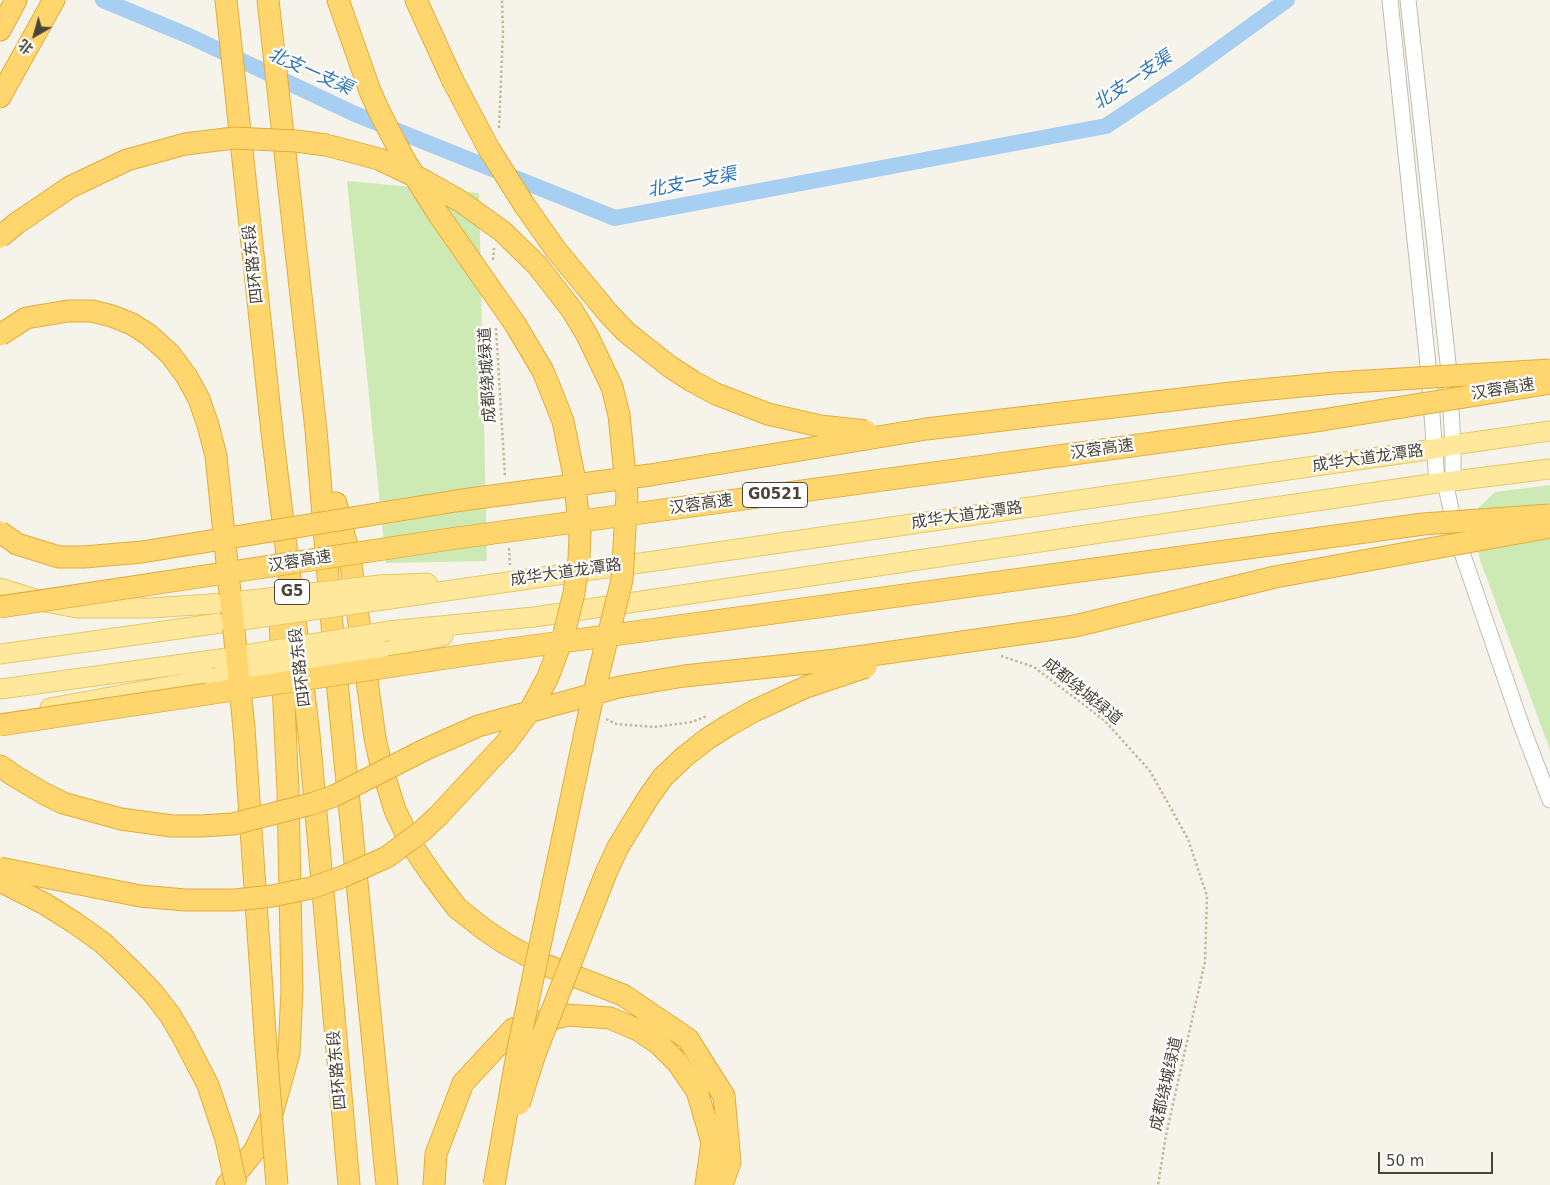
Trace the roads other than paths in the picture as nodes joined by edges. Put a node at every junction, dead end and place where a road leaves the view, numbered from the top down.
1 (16, 0) edge
2 (54, 0) edge
3 (226, 0) edge
4 (268, 0) edge
5 (338, 0) edge
6 (416, 0) edge
7 (1390, 0) edge
8 (1408, 0) edge
9 (0, 30) edge
10 (0, 97) edge
11 (0, 237) edge
12 (0, 335) edge
13 (1550, 370) edge
14 (1550, 383) edge
15 (926, 429) junction
16 (316, 430) junction
17 (1550, 431) edge
18 (272, 432) junction
19 (1453, 445) junction
20 (1434, 450) junction
21 (1550, 469) edge
22 (1445, 482) junction
23 (1550, 515) edge
24 (1550, 527) edge
25 (0, 532) edge
26 (0, 588) edge
27 (382, 593) junction
28 (0, 607) edge
29 (534, 617) junction
30 (1075, 626) junction
31 (0, 654) edge
32 (0, 689) edge
33 (0, 717) edge
34 (0, 726) edge
35 (0, 766) edge
36 (1550, 800) edge
37 (0, 868) edge
38 (0, 881) edge
39 (227, 1185) edge
40 (236, 1185) edge
41 (276, 1185) edge
42 (349, 1185) edge
43 (387, 1185) edge
44 (434, 1185) edge
45 (494, 1185) edge
46 (499, 1185) edge
47 (706, 1185) edge
48 (722, 1185) edge

1 - 9 highway
2 - 10 highway
3 - 18 highway, 四环路东段 / G5
4 - 16 highway, 四环路东段 / G5
5 - 37 highway, bridge
6 - 15 highway, bridge
7 - 20 street
8 - 19 street
11 - 45 highway, bridge
12 - 41 highway, bridge
13 - 15 highway, bridge
14 - 28 highway, 汉蓉高速 / G0521, bridge
15 - 25 highway, bridge
16 - 43 highway, 四环路东段 / G5
16 - 48 highway
17 - 19 main road, 成华大道龙潭路
18 - 39 highway
18 - 42 highway, 四环路东段 / G5
19 - 20 main road, 成华大道龙潭路
19 - 22 street
20 - 22 street
20 - 27 main road, 成华大道龙潭路
21 - 22 main road, 成华大道龙潭路
22 - 29 main road, 成华大道龙潭路
22 - 36 street
23 - 34 highway, bridge
24 - 30 highway, bridge
26 - 27 main road, bridge
27 - 31 main road, bridge
29 - 32 main road, 成华大道龙潭路, bridge
29 - 33 main road, bridge
30 - 35 highway, bridge
30 - 46 highway, bridge
38 - 40 highway, bridge
44 - 47 highway

